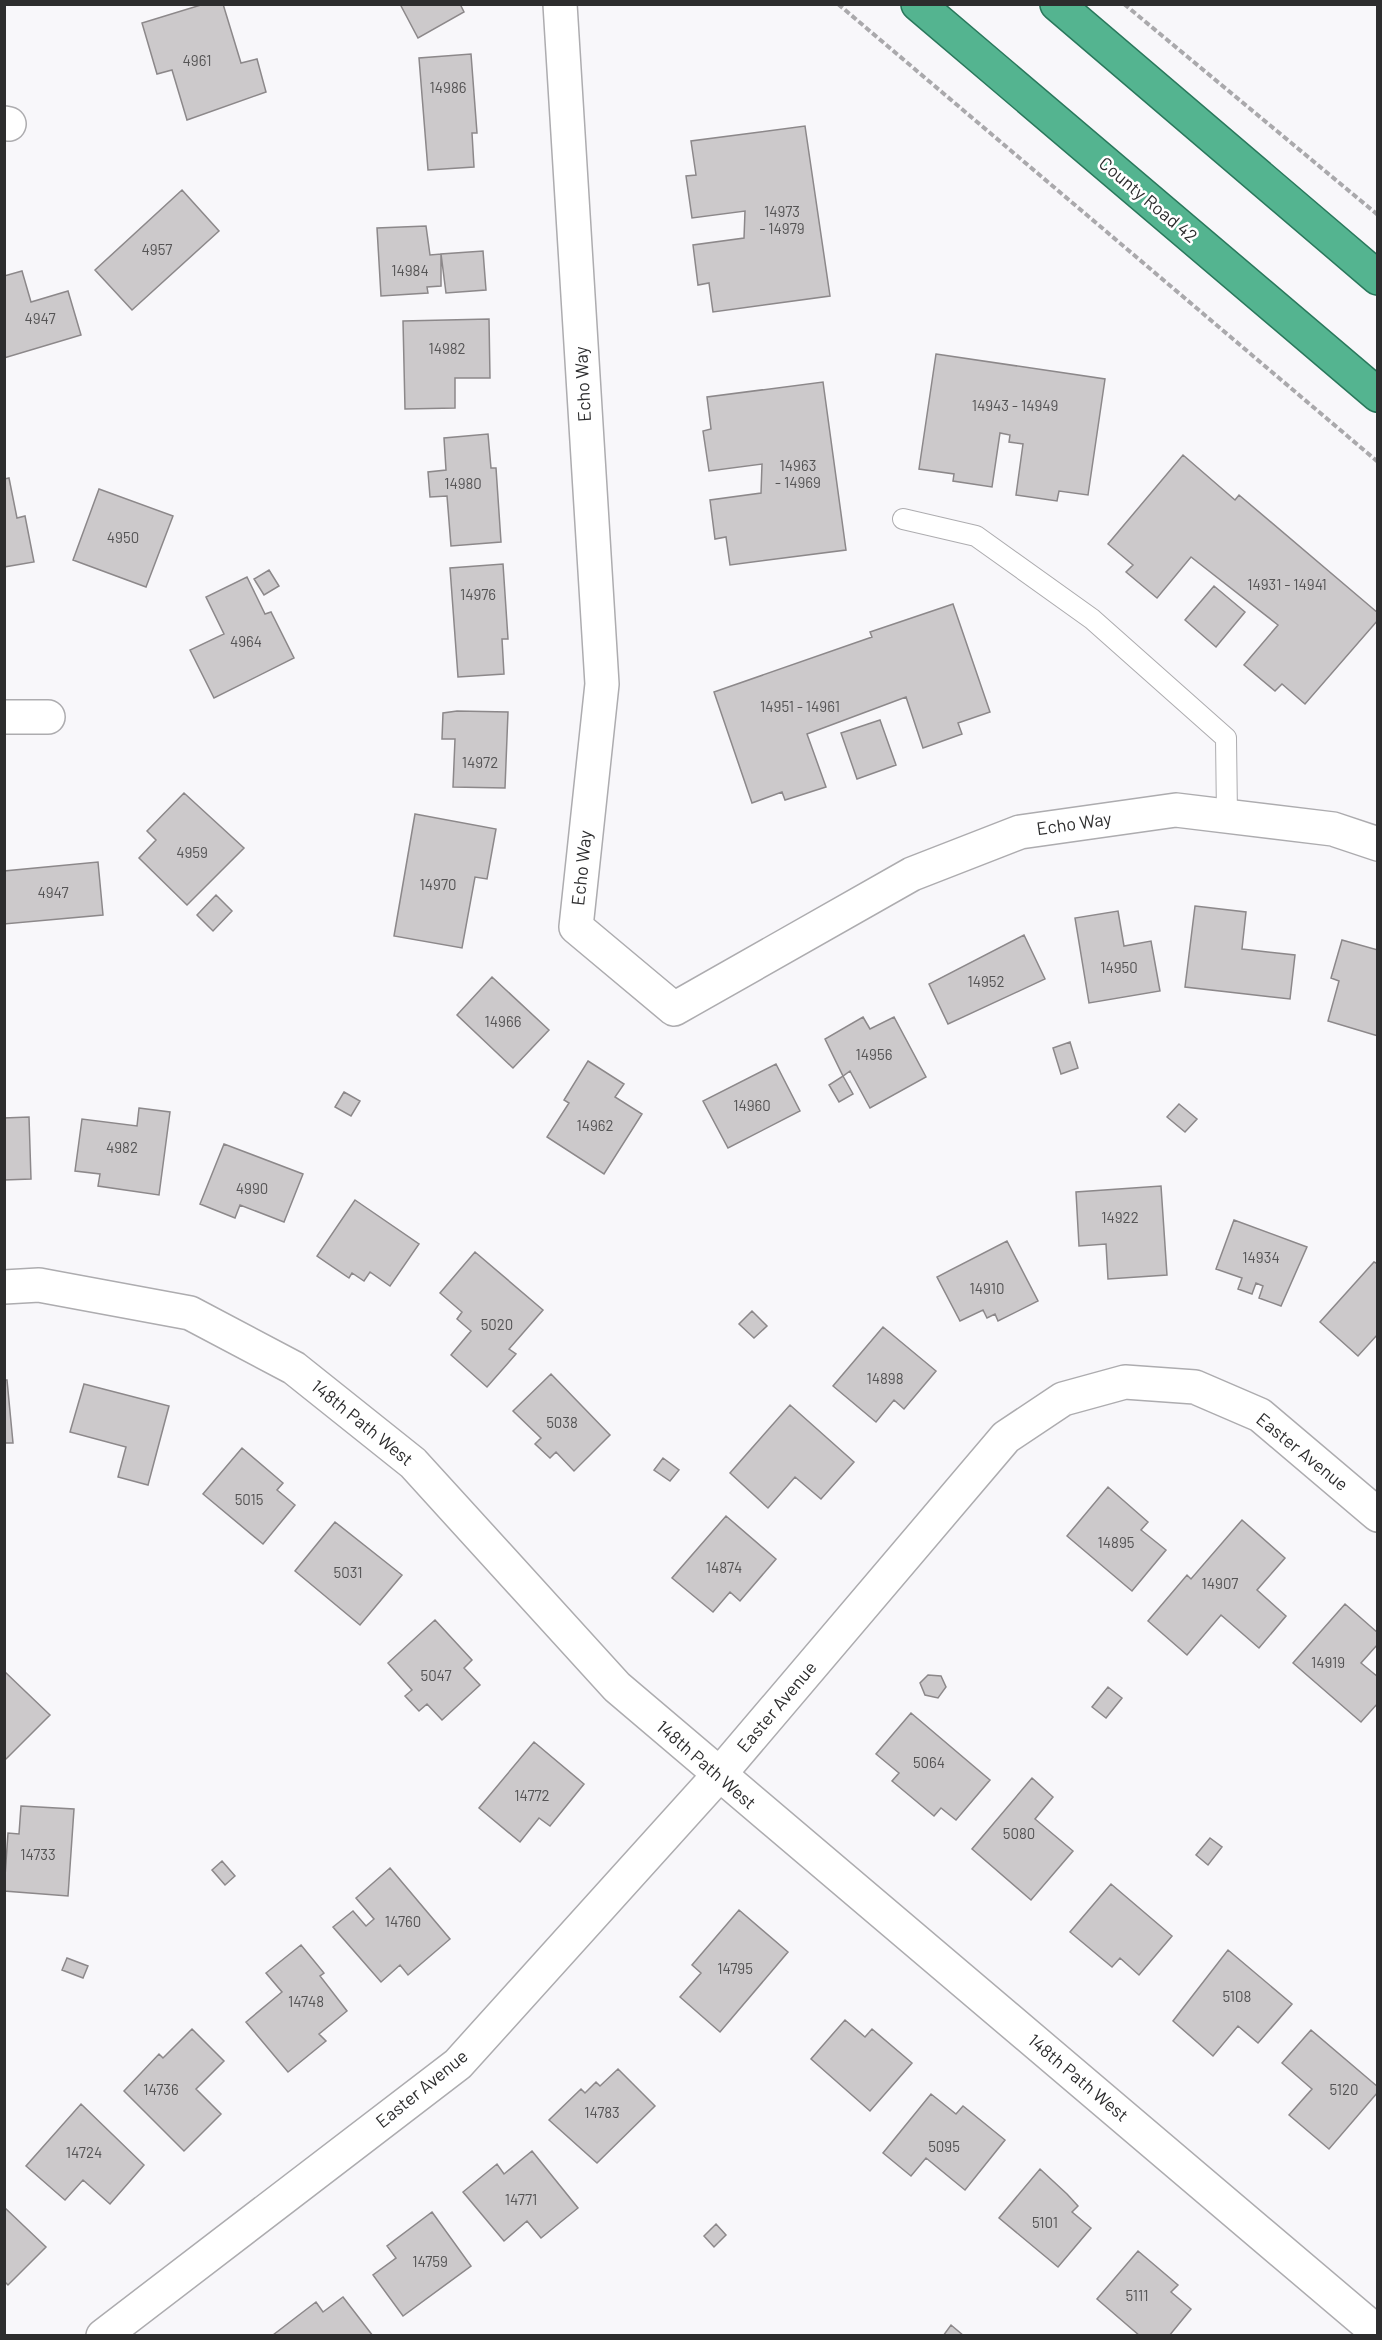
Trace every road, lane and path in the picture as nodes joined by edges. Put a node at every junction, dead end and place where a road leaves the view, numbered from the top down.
1 (560, 4) edge
2 (838, 4) edge
3 (918, 4) edge
4 (1057, 4) edge
5 (1124, 4) edge
6 (1377, 215) edge
7 (1377, 278) edge
8 (1377, 395) edge
9 (1377, 462) edge
10 (903, 519) dead end
11 (4, 717) edge
12 (48, 717) dead end
13 (1227, 816) junction
14 (1377, 844) edge
15 (4, 1287) edge
16 (1377, 1515) edge
17 (718, 1776) junction
18 (1377, 2333) edge
19 (103, 2336) edge

1 - 13 street, Echo Way
2 - 9 path
3 - 8 highway, County Road 42
4 - 7 highway
5 - 6 path
10 - 13 lane
11 - 12 street
13 - 14 street, Echo Way
15 - 17 street, 148th Path West
16 - 17 street, Easter Avenue
17 - 18 street, 148th Path West
17 - 19 street, Easter Avenue

